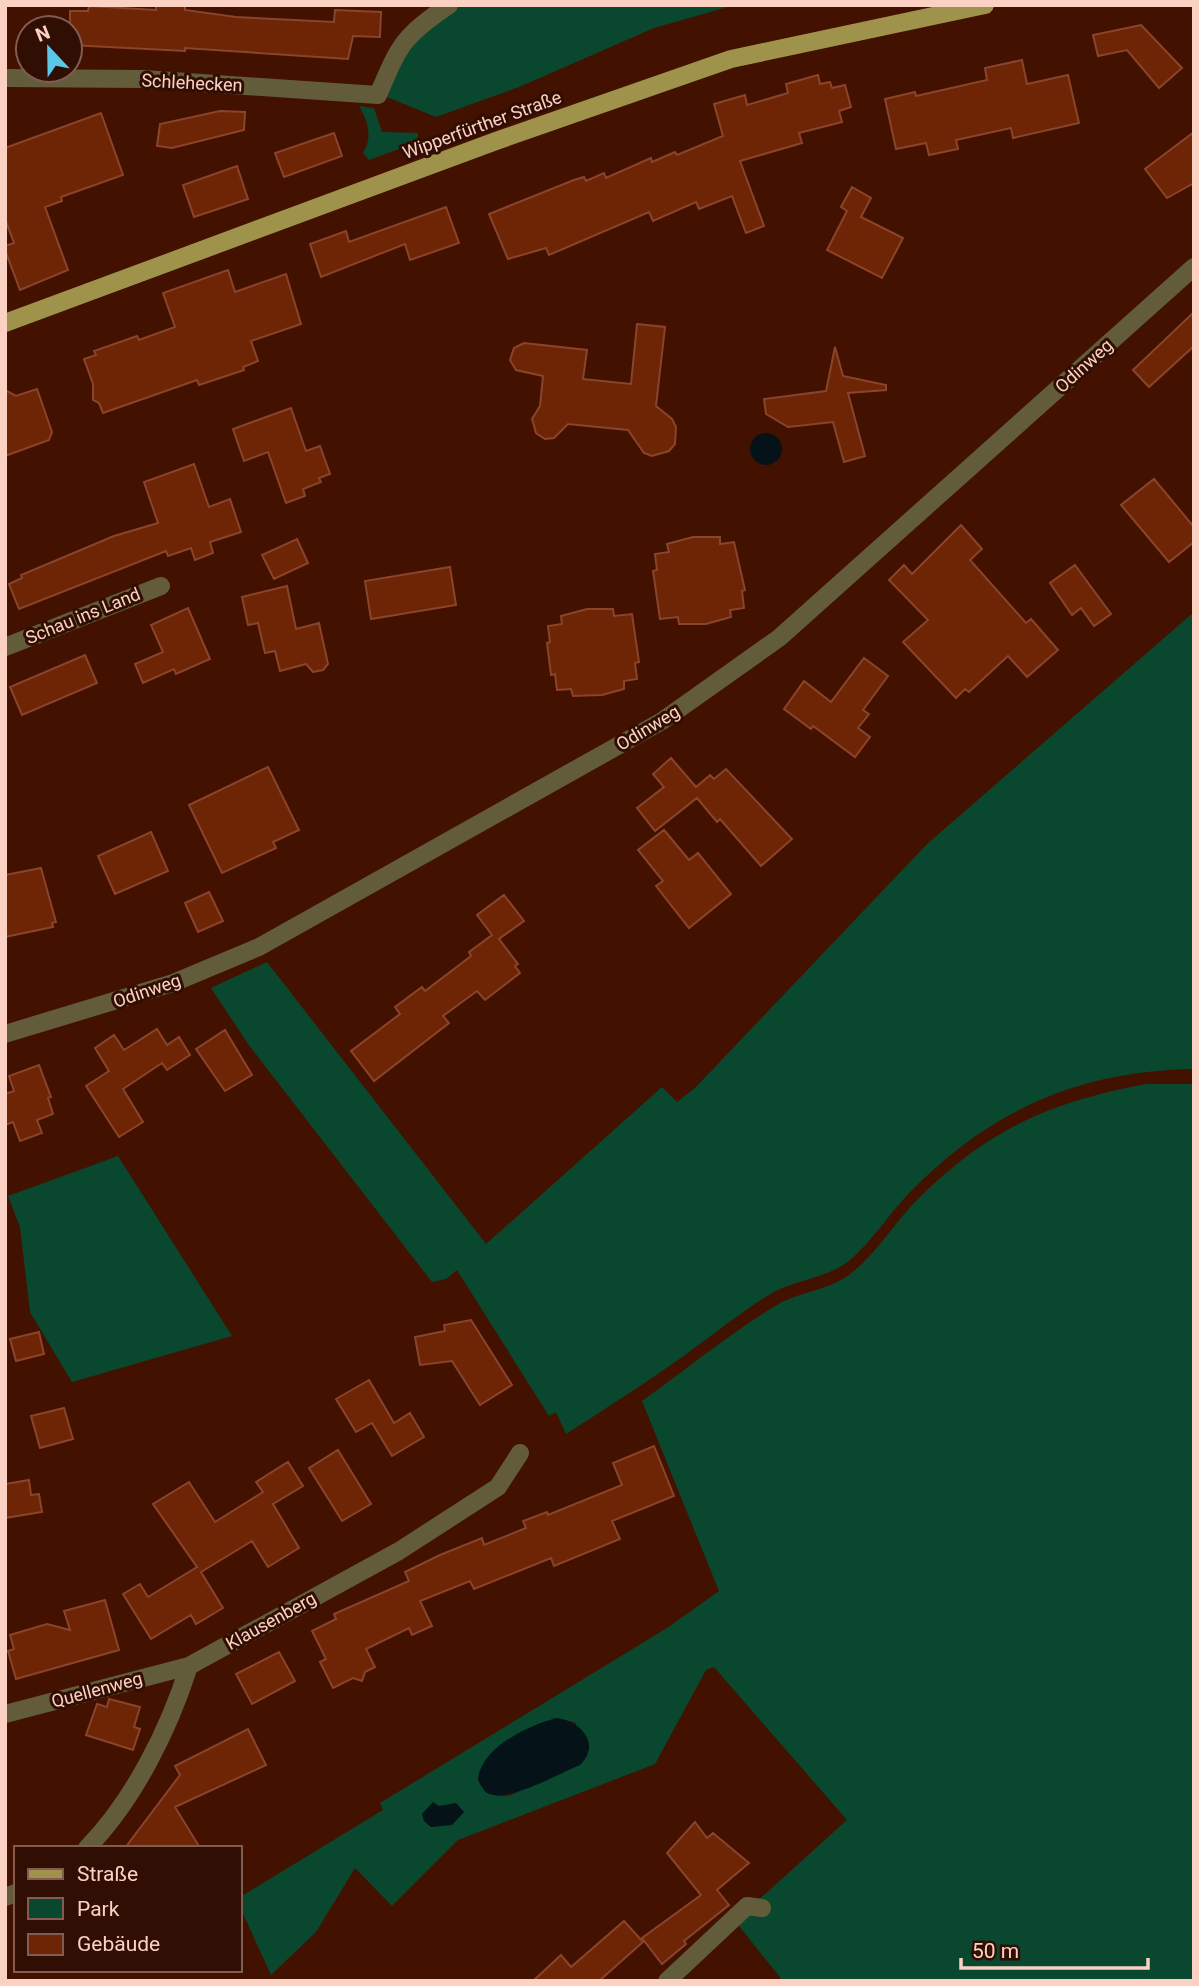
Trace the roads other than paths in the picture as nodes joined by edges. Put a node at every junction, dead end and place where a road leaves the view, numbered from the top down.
1 (449, 5) edge
2 (985, 5) edge
3 (5, 78) edge
4 (1194, 267) edge
5 (5, 323) edge
6 (161, 586) dead end
7 (5, 647) edge
8 (5, 1034) edge
9 (520, 1453) dead end
10 (189, 1666) junction
11 (5, 1714) edge
12 (88, 1846) edge
13 (762, 1908) dead end
14 (667, 1981) edge

1 - 3 street, Schlehecken
2 - 5 main road, Wipperfürther Straße
4 - 8 street, Odinweg
6 - 7 street, Schau ins Land
9 - 10 street, Klausenberg
10 - 11 street, Quellenweg
10 - 12 street
13 - 14 street

